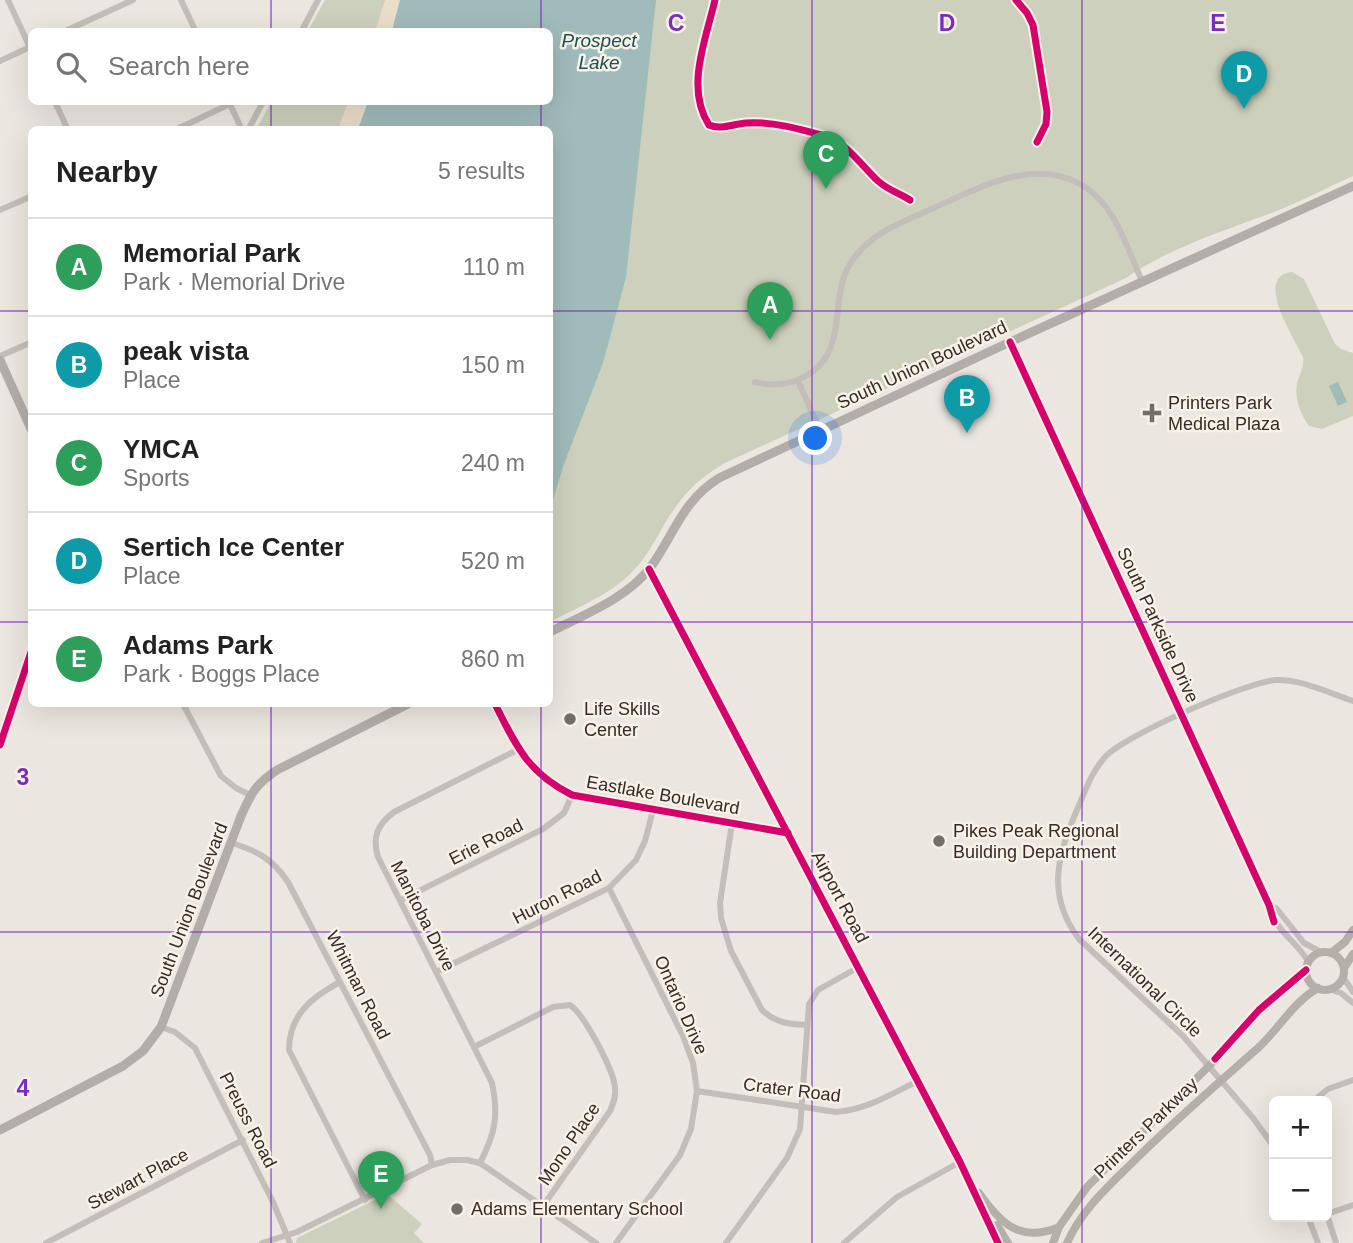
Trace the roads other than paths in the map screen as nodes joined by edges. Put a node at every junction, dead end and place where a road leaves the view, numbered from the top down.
1 (8, 0) edge
2 (133, 0) edge
3 (181, 0) edge
4 (318, 0) edge
5 (72, 28) edge
6 (194, 28) edge
7 (303, 28) edge
8 (28, 42) edge
9 (28, 49) edge
10 (0, 61) edge
11 (56, 105) edge
12 (226, 105) edge
13 (231, 105) edge
14 (261, 105) edge
15 (66, 126) edge
16 (183, 126) edge
17 (240, 126) edge
18 (250, 126) edge
19 (1353, 186) edge
20 (28, 198) edge
21 (0, 210) edge
22 (1143, 283) junction
23 (1010, 342) junction
24 (28, 344) edge
25 (0, 358) edge
26 (797, 381) junction
27 (755, 382) dead end
28 (28, 422) edge
29 (820, 430) junction
30 (649, 569) junction
31 (553, 630) edge
32 (28, 661) edge
33 (1353, 701) edge
34 (185, 707) edge
35 (402, 707) edge
36 (496, 707) edge
37 (1182, 715) junction
38 (0, 745) edge
39 (517, 750) junction
40 (250, 795) junction
41 (572, 795) junction
42 (653, 810) junction
43 (732, 823) junction
44 (788, 833) junction
45 (232, 843) junction
46 (609, 888) junction
47 (401, 900) junction
48 (1269, 905) junction
49 (1353, 930) edge
50 (1321, 952) junction
51 (1331, 953) junction
52 (1353, 954) edge
53 (1307, 965) junction
54 (859, 967) junction
55 (436, 972) junction
56 (1343, 973) junction
57 (340, 982) junction
58 (1318, 988) junction
59 (1329, 989) junction
60 (1353, 992) edge
61 (1353, 1003) edge
62 (807, 1025) junction
63 (161, 1027) junction
64 (474, 1047) junction
65 (1210, 1065) junction
66 (1221, 1079) junction
67 (1353, 1080) edge
68 (918, 1081) junction
69 (697, 1091) junction
70 (1319, 1096) edge
71 (801, 1107) junction
72 (0, 1130) edge
73 (243, 1140) junction
74 (1269, 1140) edge
75 (960, 1162) junction
76 (480, 1163) junction
77 (432, 1165) junction
78 (969, 1180) junction
79 (365, 1200) junction
80 (987, 1203) junction
81 (1353, 1205) edge
82 (543, 1206) junction
83 (1332, 1212) edge
84 (1310, 1222) edge
85 (1329, 1222) edge
86 (1059, 1227) junction
87 (289, 1239) edge
88 (46, 1243) edge
89 (262, 1243) edge
90 (596, 1243) edge
91 (616, 1243) edge
92 (726, 1243) edge
93 (844, 1243) edge
94 (998, 1243) edge
95 (1009, 1243) edge
96 (1053, 1243) edge
97 (1067, 1243) edge
98 (1318, 1243) edge
99 (1336, 1243) edge

1 - 8 street
2 - 5 street
3 - 6 street
4 - 7 street
9 - 10 street
11 - 15 street
12 - 16 street
13 - 17 street
14 - 18 street
19 - 22 main road, South Union Boulevard
20 - 21 street
22 - 23 main road, South Union Boulevard
22 - 26 street
23 - 29 main road, South Union Boulevard
23 - 37 street, South Parkside Drive
24 - 25 street
25 - 28 main road
26 - 27 street
26 - 29 street
29 - 30 main road, South Union Boulevard
30 - 31 main road, South Union Boulevard
30 - 44 main road, Airport Road
32 - 38 main road
33 - 37 street, International Circle
34 - 40 street
35 - 40 main road, South Union Boulevard
36 - 39 street, Eastlake Boulevard
37 - 48 street, South Parkside Drive
37 - 65 street, International Circle
39 - 41 street, Eastlake Boulevard
39 - 47 street, Manitoba Drive
40 - 45 main road, South Union Boulevard
41 - 42 street, Eastlake Boulevard
41 - 47 street, Erie Road
42 - 43 street, Eastlake Boulevard
42 - 46 street, Huron Road
43 - 44 street, Eastlake Boulevard
43 - 62 street
44 - 54 main road, Airport Road
45 - 57 street, Whitman Road
45 - 63 main road, South Union Boulevard
46 - 55 street, Huron Road
46 - 69 street, Ontario Drive
47 - 55 street, Manitoba Drive
48 - 50 street
48 - 53 street, South Parkside Drive
49 - 51 main road
50 - 51 main road
50 - 53 main road
51 - 56 main road
52 - 56 main road
53 - 58 main road, South Parkside Drive
53 - 65 main road, Printers Parkway
54 - 62 street
54 - 68 main road, Airport Road
55 - 64 street, Manitoba Drive
56 - 59 main road
56 - 60 street
57 - 77 street, Whitman Road
57 - 79 street
58 - 59 main road
58 - 66 main road, Printers Parkway
59 - 61 street
62 - 71 street
63 - 72 main road, South Union Boulevard
63 - 73 street, Preuss Road
64 - 76 street, Manitoba Drive
64 - 82 street, Mono Place
65 - 66 street, International Circle
65 - 86 main road, Printers Parkway
66 - 74 street, International Circle
66 - 97 main road, Printers Parkway
67 - 70 street
68 - 71 street, Crater Road
68 - 75 main road, Airport Road
69 - 71 street, Crater Road
69 - 91 street, Ontario Drive
71 - 92 street
73 - 87 street, Preuss Road
73 - 88 street, Stewart Place
75 - 78 main road, Airport Road
75 - 93 street
76 - 77 street
76 - 82 street
77 - 79 street
78 - 80 main road
78 - 94 main road, Airport Road
79 - 87 street
80 - 86 main road
80 - 95 main road
81 - 83 street
82 - 90 street
84 - 98 street
85 - 99 street
86 - 96 main road, Printers Parkway
87 - 89 street

